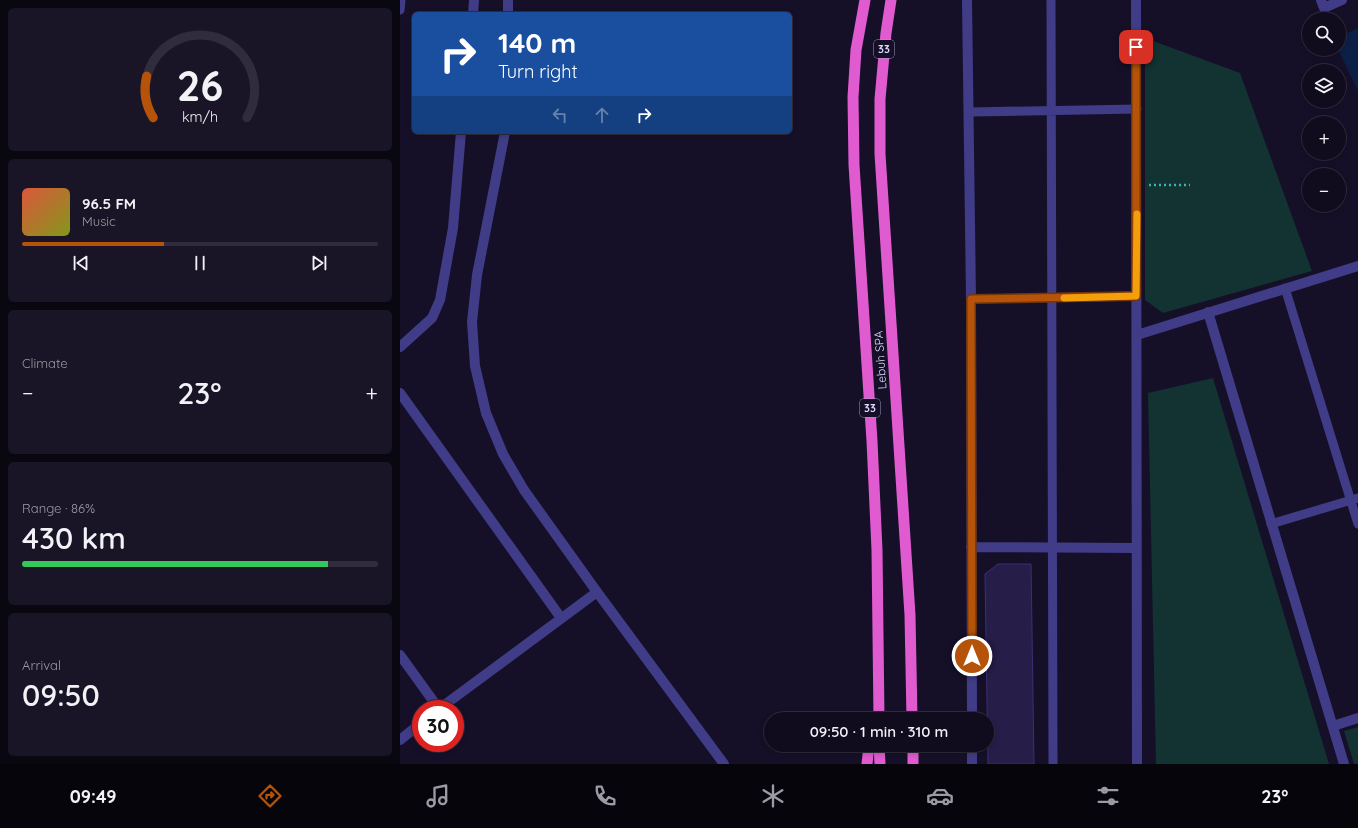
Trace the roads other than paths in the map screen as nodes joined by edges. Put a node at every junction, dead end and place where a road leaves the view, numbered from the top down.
1 (401, 0) edge
2 (474, 0) edge
3 (508, 0) edge
4 (865, 0) edge
5 (891, 0) edge
6 (967, 0) edge
7 (1051, 0) edge
8 (1136, 0) edge
9 (1321, 0) edge
10 (1342, 0) edge
11 (400, 10) edge
12 (473, 12) edge
13 (508, 12) edge
14 (1137, 109) junction
15 (1052, 111) junction
16 (969, 112) junction
17 (460, 134) edge
18 (505, 134) edge
19 (1358, 266) edge
20 (1285, 288) junction
21 (1136, 296) junction
22 (1052, 298) junction
23 (971, 299) junction
24 (1208, 312) junction
25 (1137, 335) junction
26 (400, 347) edge
27 (400, 393) edge
28 (1354, 500) edge
29 (1271, 524) junction
30 (1358, 524) edge
31 (971, 547) junction
32 (1053, 547) junction
33 (1135, 548) junction
34 (597, 592) junction
35 (561, 618) junction
36 (400, 655) edge
37 (877, 660) junction
38 (432, 700) edge
39 (451, 700) edge
40 (872, 712) edge
41 (879, 712) edge
42 (912, 712) edge
43 (972, 712) edge
44 (1358, 718) edge
45 (1333, 726) junction
46 (412, 730) edge
47 (400, 740) edge
48 (867, 752) edge
49 (879, 752) edge
50 (913, 752) edge
51 (972, 752) edge
52 (724, 764) edge
53 (866, 764) edge
54 (880, 764) edge
55 (913, 764) edge
56 (972, 764) edge
57 (1053, 764) edge
58 (1137, 764) edge
59 (1344, 764) edge

1 - 11 lane
2 - 12 street
3 - 13 street
4 - 37 highway, Lebuh SPA / 33
5 - 42 highway, Lebuh SPA / 33
6 - 16 street
7 - 15 lane
8 - 14 street
9 - 10 street
14 - 15 lane
14 - 21 street
15 - 16 lane
15 - 22 lane
16 - 23 street
17 - 26 street
18 - 34 street
19 - 20 street
20 - 24 street
20 - 28 lane
21 - 22 lane
21 - 25 street
22 - 23 lane
22 - 32 lane
23 - 31 street
24 - 25 street
24 - 29 street
25 - 33 street
27 - 35 street
28 - 29 lane
28 - 30 lane
29 - 45 street
31 - 32 street
31 - 43 street
32 - 33 street
32 - 57 lane
33 - 58 street
34 - 35 street
34 - 52 street
35 - 39 street
36 - 38 street
37 - 40 highway
37 - 41 highway, Lebuh SPA / 33
44 - 45 street
45 - 59 street
46 - 47 street
48 - 53 highway
49 - 54 highway
50 - 55 highway
51 - 56 street

